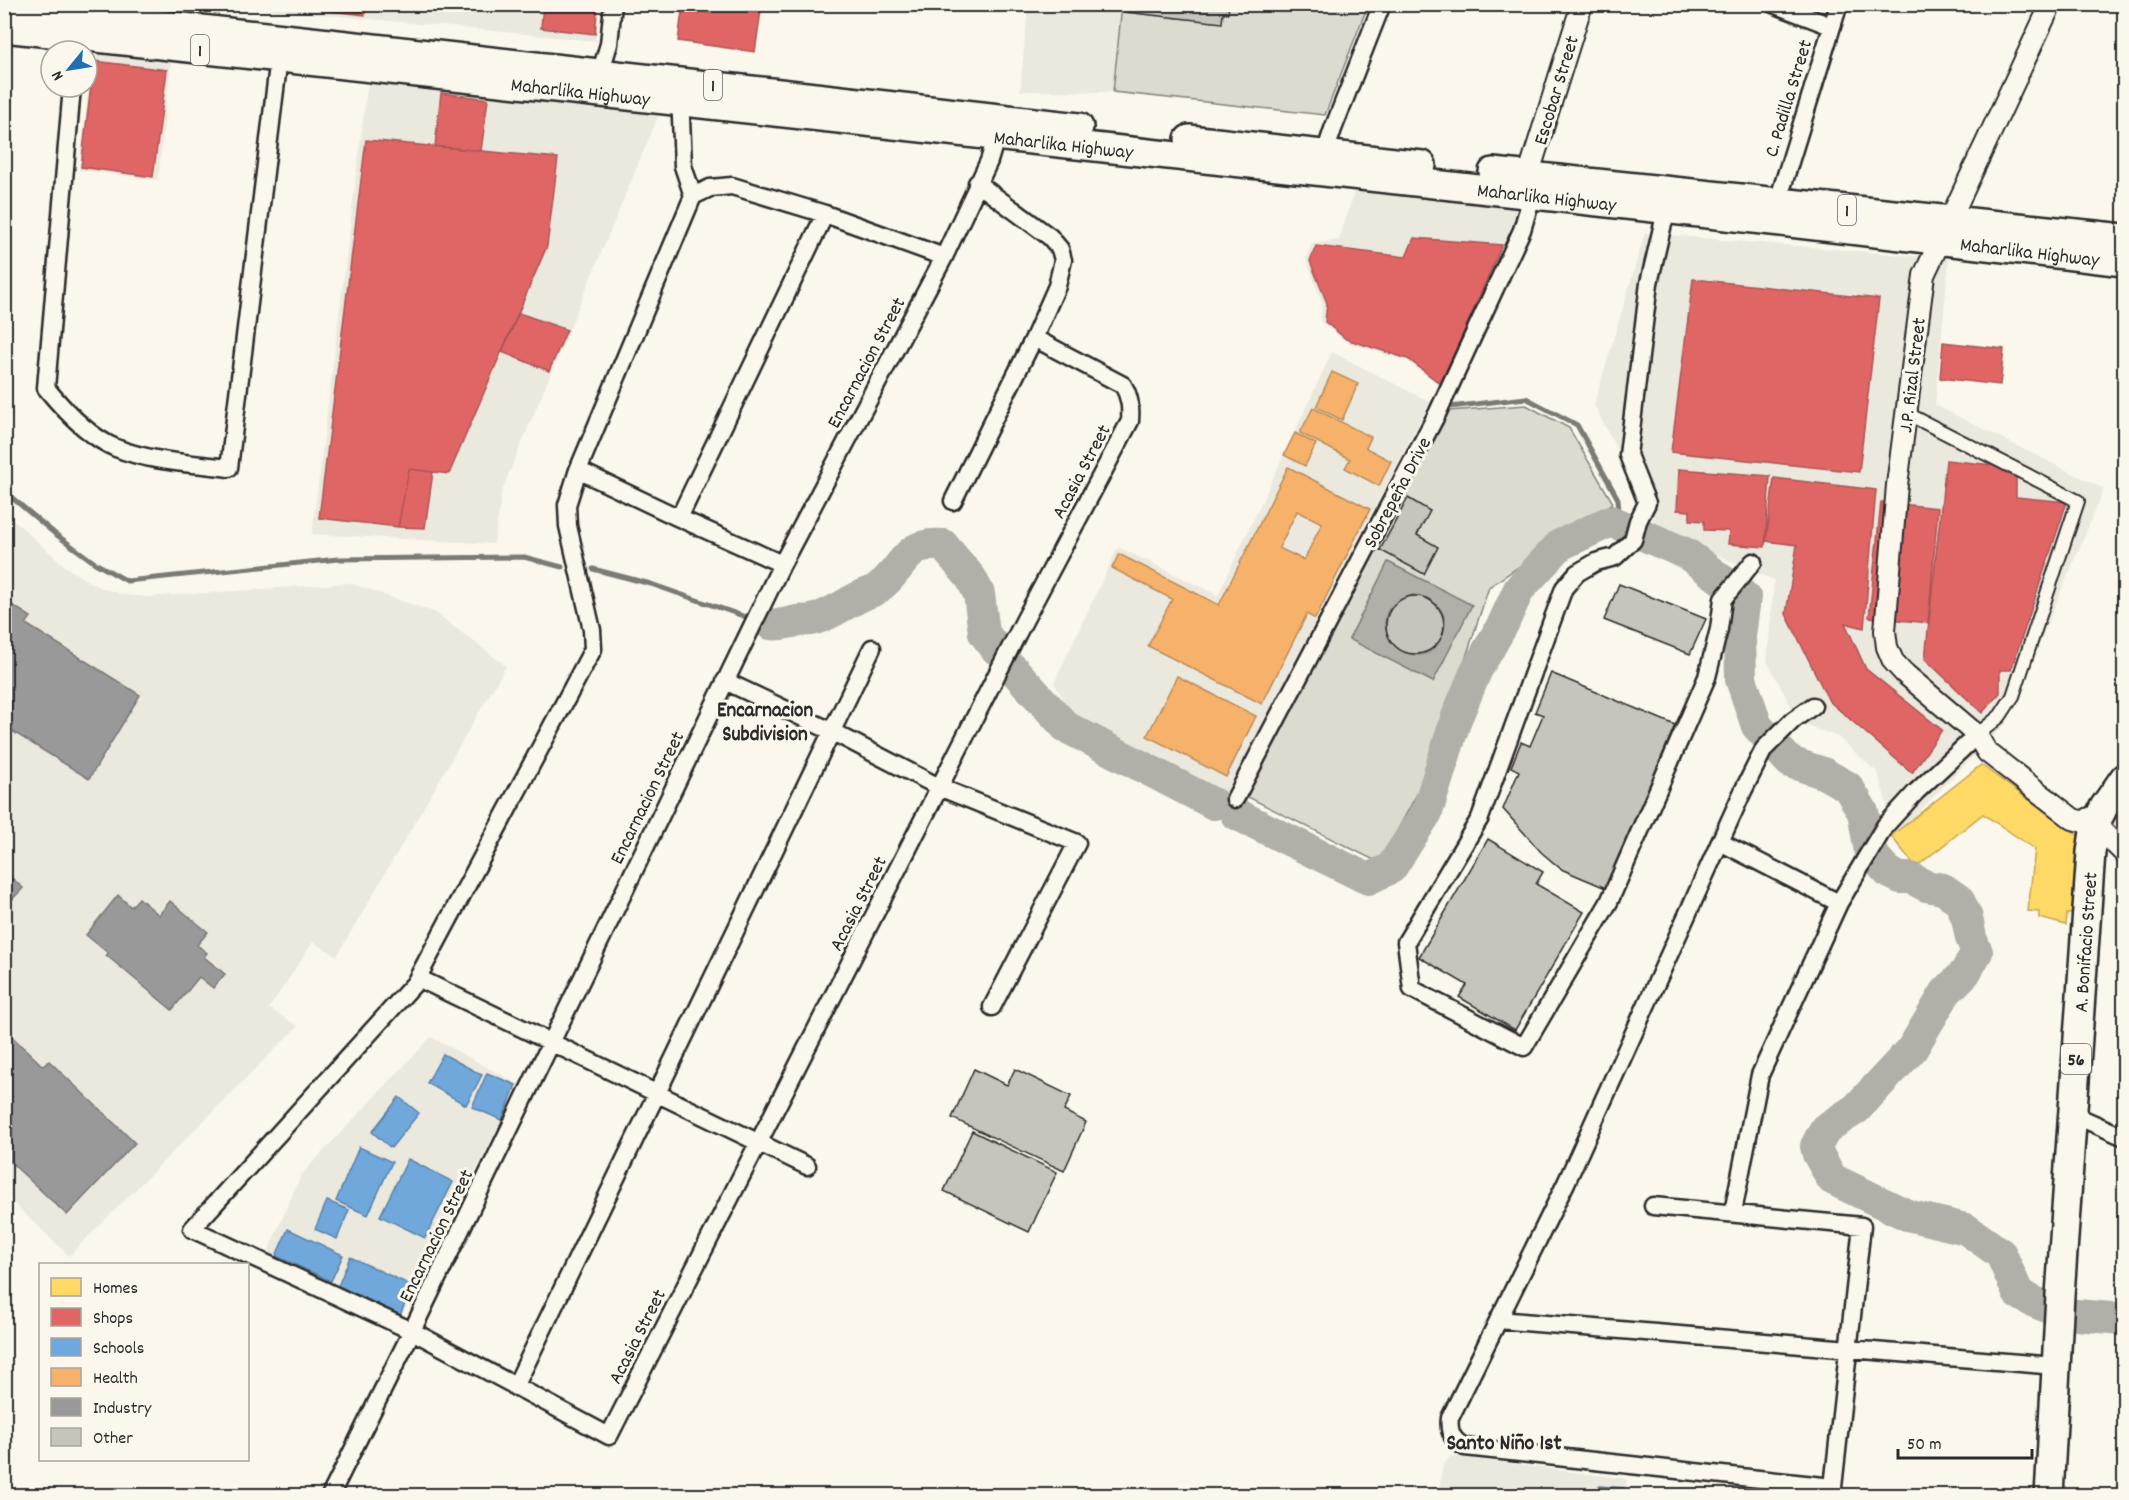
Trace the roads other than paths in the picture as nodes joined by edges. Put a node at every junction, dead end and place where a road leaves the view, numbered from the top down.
1 (613, 4) edge
2 (1382, 4) edge
3 (1582, 4) edge
4 (1773, 4) edge
5 (1839, 4) edge
6 (2051, 4) edge
7 (4, 7) edge
8 (41, 16) edge
9 (1831, 26) junction
10 (4, 28) edge
11 (76, 34) edge
12 (280, 48) junction
13 (597, 83) junction
14 (680, 91) junction
15 (71, 99) edge
16 (999, 128) junction
17 (1325, 153) junction
18 (977, 183) junction
19 (1530, 186) junction
20 (693, 196) junction
21 (1777, 204) junction
22 (1666, 211) junction
23 (825, 214) junction
24 (1945, 231) junction
25 (2124, 238) edge
26 (944, 257) junction
27 (2124, 262) edge
28 (1034, 338) junction
29 (1906, 413) junction
30 (578, 470) junction
31 (953, 501) dead end
32 (680, 518) junction
33 (782, 564) junction
34 (1748, 569) dead end
35 (872, 648) dead end
36 (725, 681) junction
37 (1813, 706) dead end
38 (831, 731) junction
39 (1977, 735) junction
40 (2124, 778) edge
41 (939, 787) junction
42 (1235, 799) dead end
43 (2096, 825) junction
44 (1720, 842) junction
45 (2124, 853) edge
46 (1839, 903) junction
47 (418, 978) junction
48 (992, 1007) dead end
49 (551, 1043) junction
50 (657, 1094) junction
51 (2072, 1114) junction
52 (2124, 1137) edge
53 (758, 1143) junction
54 (807, 1166) dead end
55 (1653, 1206) dead end
56 (1734, 1212) junction
57 (1498, 1320) junction
58 (412, 1331) junction
59 (1849, 1349) junction
60 (2056, 1366) junction
61 (515, 1387) junction
62 (1833, 1491) edge
63 (330, 1496) edge
64 (2049, 1496) edge

1 - 13 street
2 - 17 street
3 - 19 street, Escobar Street
4 - 9 street
5 - 9 street, C. Padilla Street
6 - 24 street, J.P. Rizal Street
7 - 8 highway, Maharlika Highway / 1
8 - 10 highway, Maharlika Highway / 1
8 - 11 highway, Maharlika Highway / 1
9 - 21 street, C. Padilla Street
11 - 12 highway, Maharlika Highway / 1
12 - 13 highway, Maharlika Highway / 1
12 - 15 street
13 - 14 highway, Maharlika Highway / 1
14 - 16 highway, Maharlika Highway / 1
14 - 20 street
16 - 17 highway, Maharlika Highway / 1
16 - 18 street, Encarnacion Street
16 - 19 highway, Maharlika Highway / 1
17 - 19 highway, Maharlika Highway / 1
18 - 26 street, Encarnacion Street
18 - 28 street
19 - 21 highway, Maharlika Highway / 1
19 - 22 highway, Maharlika Highway / 1
19 - 42 street, Sobrepeña Drive
20 - 23 street
20 - 30 street
21 - 24 highway, Maharlika Highway / 1
22 - 24 highway, Maharlika Highway / 1
22 - 34 street
23 - 26 street
23 - 32 street
24 - 25 highway, Maharlika Highway / 1
24 - 27 highway, Maharlika Highway / 1
24 - 29 street, J.P. Rizal Street
26 - 33 street, Encarnacion Street
28 - 31 street
28 - 41 street, Acasia Street
29 - 39 street, J.P. Rizal Street
29 - 39 street
30 - 32 street
30 - 47 street
32 - 33 street
33 - 36 street, Encarnacion Street
35 - 38 street
36 - 38 street
36 - 49 street, Encarnacion Street
37 - 44 street
38 - 41 street
38 - 50 street
39 - 43 street, J.P. Rizal Street
39 - 46 street
40 - 43 highway, A. Bonifacio Street / 56
41 - 48 street
41 - 53 street, Acasia Street
43 - 45 street
43 - 51 highway, A. Bonifacio Street / 56
44 - 46 street
44 - 57 street
46 - 56 street
47 - 49 street
47 - 58 street
49 - 50 street
49 - 58 street, Encarnacion Street
50 - 53 street
50 - 61 street
51 - 52 street
51 - 60 highway, A. Bonifacio Street / 56
53 - 54 street
53 - 61 street, Acasia Street
55 - 56 street
56 - 59 street
57 - 59 street
57 - 62 street
58 - 61 street
58 - 63 street, Encarnacion Street
59 - 60 street
59 - 62 street
60 - 64 highway, 56

